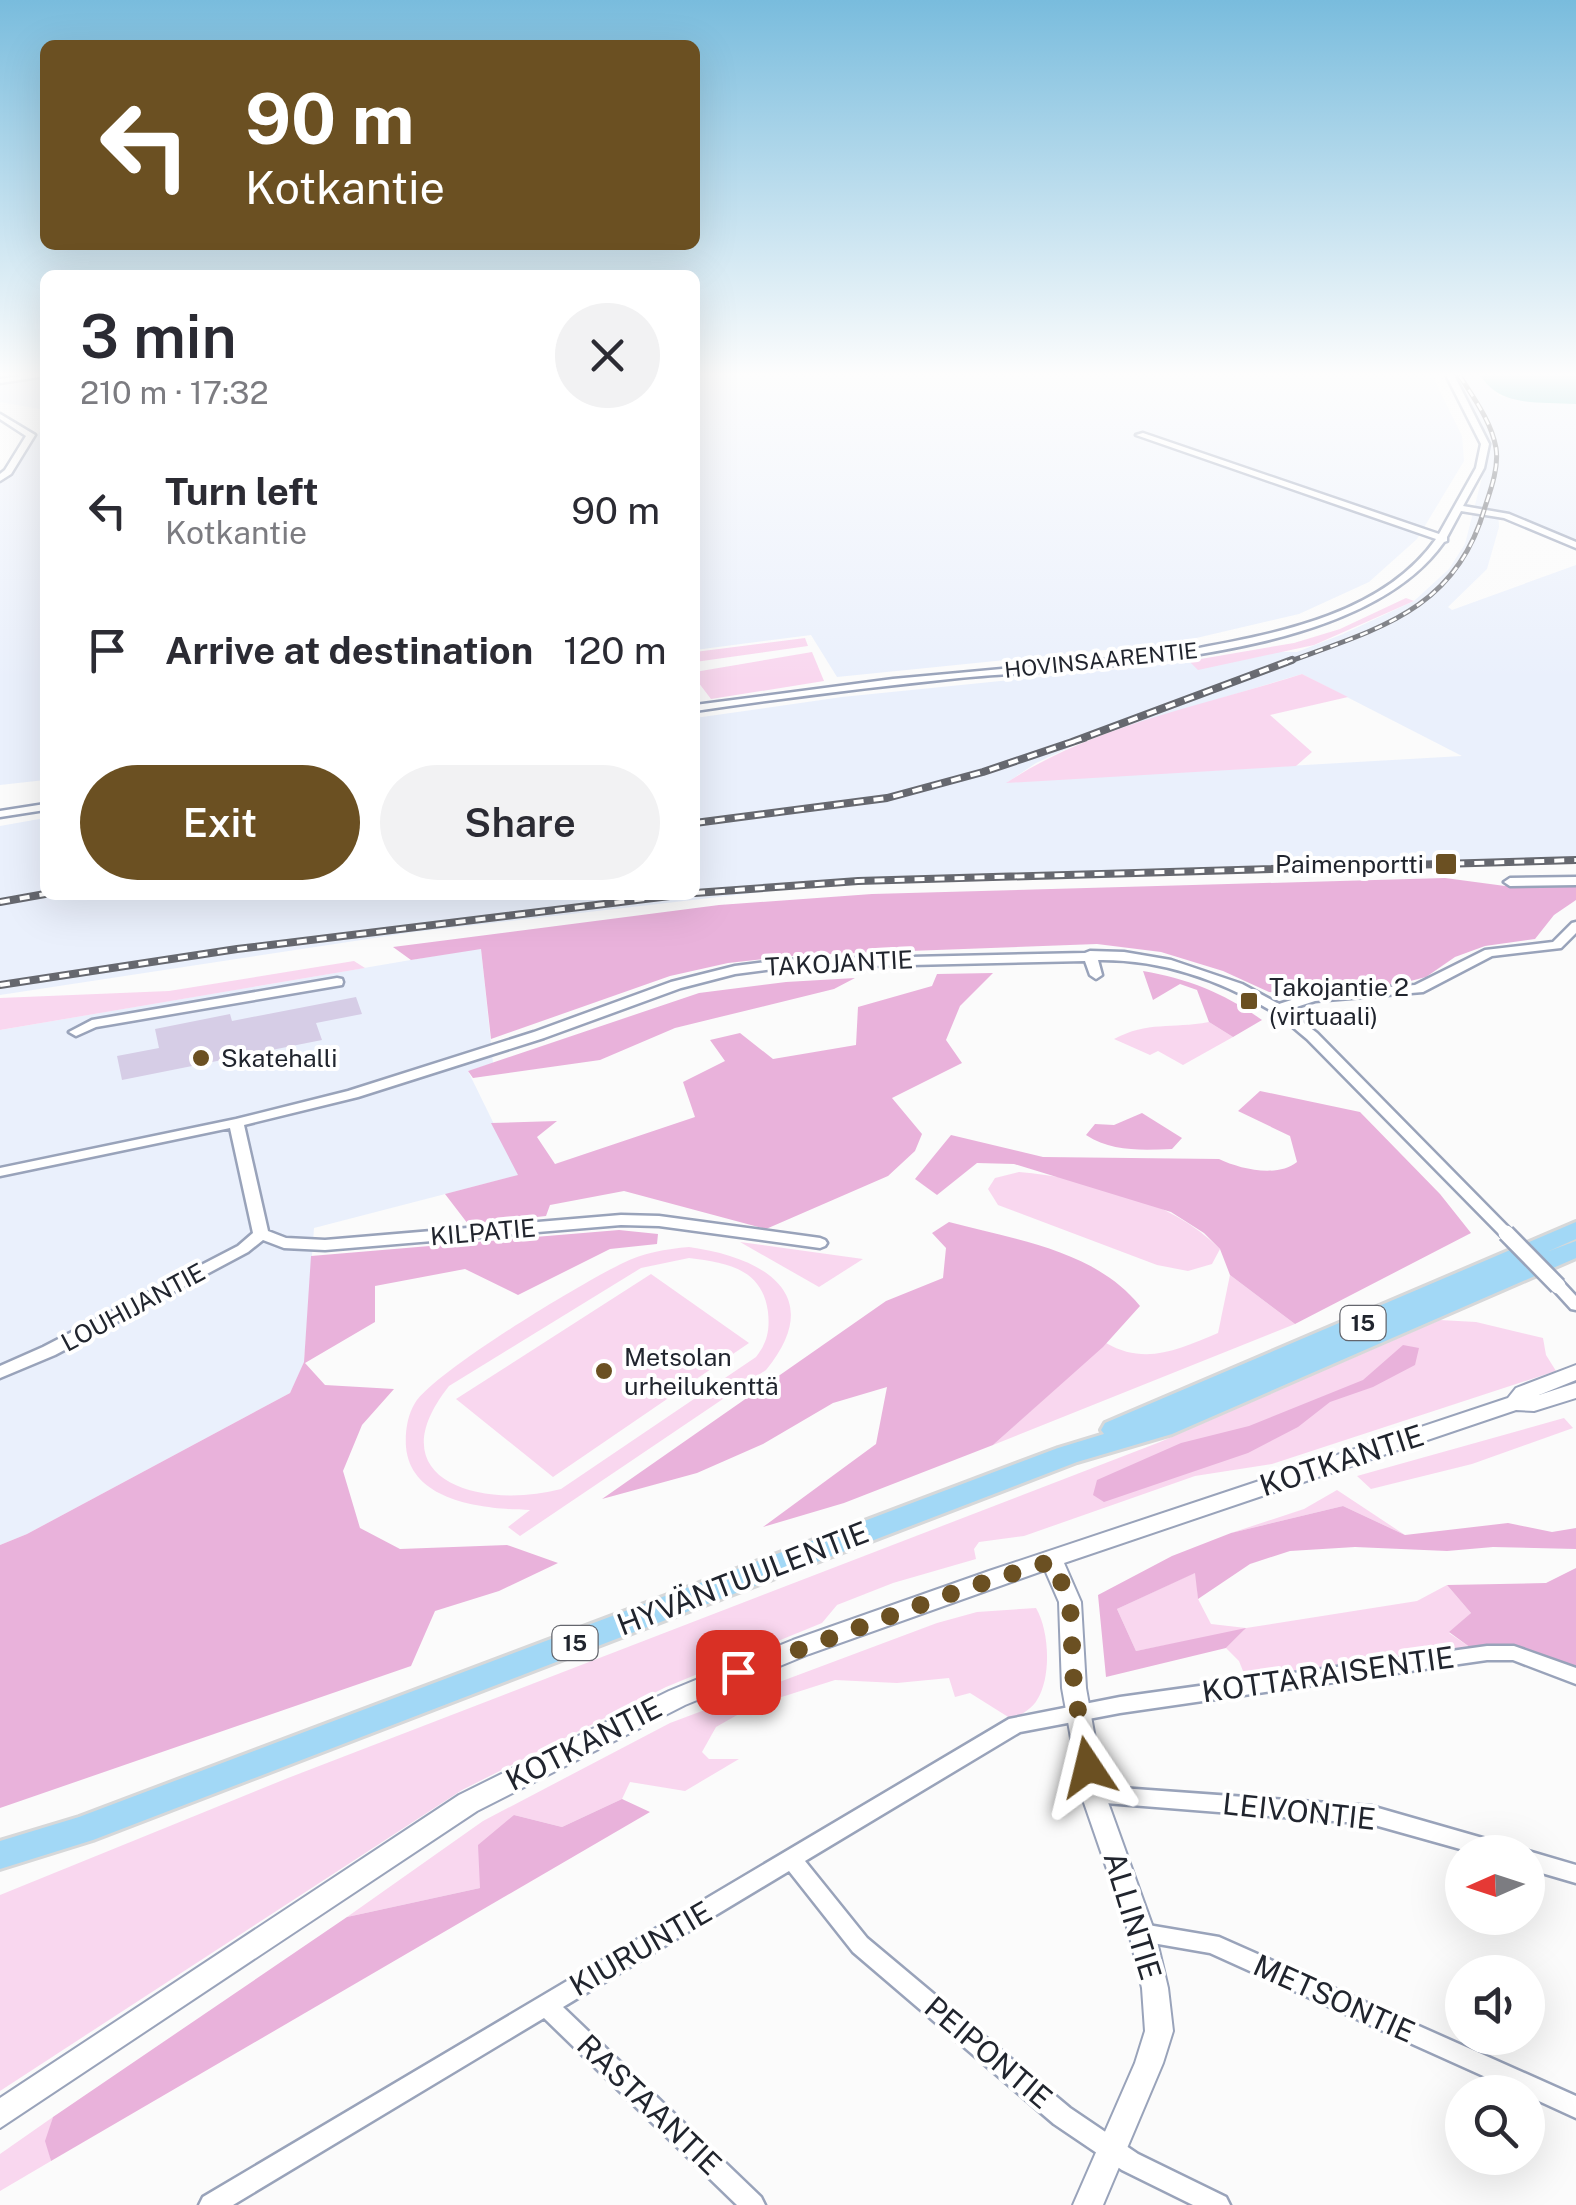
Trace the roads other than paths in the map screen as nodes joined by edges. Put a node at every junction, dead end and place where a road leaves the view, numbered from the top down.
1 (1260, 476) edge
2 (1476, 476) edge
3 (1458, 508) junction
4 (1444, 539) junction
5 (1576, 545) edge
6 (700, 707) edge
7 (40, 808) edge
8 (0, 814) edge
9 (1576, 881) edge
10 (1510, 882) dead end
11 (1576, 926) edge
12 (1090, 955) junction
13 (1096, 975) dead end
14 (337, 982) dead end
15 (1278, 1009) junction
16 (76, 1032) dead end
17 (236, 1123) junction
18 (0, 1172) edge
19 (1576, 1230) edge
20 (261, 1234) junction
21 (820, 1243) dead end
22 (1576, 1249) edge
23 (1575, 1306) edge
24 (0, 1372) edge
25 (1576, 1372) edge
26 (1576, 1390) edge
27 (1515, 1403) junction
28 (1068, 1455) junction
29 (1052, 1561) junction
30 (1576, 1676) edge
31 (1078, 1713) junction
32 (1093, 1794) junction
33 (82, 1830) junction
34 (1445, 1836) edge
35 (0, 1855) edge
36 (792, 1860) junction
37 (1545, 1865) edge
38 (0, 1870) edge
39 (1576, 1874) edge
40 (1142, 1933) junction
41 (546, 2005) junction
42 (1576, 2108) edge
43 (0, 2114) edge
44 (1111, 2150) junction
45 (211, 2205) edge
46 (753, 2205) edge
47 (1088, 2205) edge
48 (1218, 2205) edge

1 - 4 street
2 - 3 street, HOVINSAARENTIE
3 - 4 street, HOVINSAARENTIE
3 - 5 street
4 - 6 street, HOVINSAARENTIE
7 - 8 street
9 - 10 street
11 - 15 street
12 - 13 street
12 - 15 street, TAKOJANTIE
12 - 17 street, TAKOJANTIE
14 - 16 street
15 - 23 street, TAKOJANTIE, bridge
17 - 18 street, TAKOJANTIE
17 - 20 street
19 - 28 highway, HYVÄNTUULENTIE / 15
20 - 21 street, KILPATIE
20 - 24 street, LOUHIJANTIE
22 - 28 highway, HYVÄNTUULENTIE / 15
25 - 27 street, KOTKANTIE
26 - 27 street, KOTKANTIE
27 - 29 street, KOTKANTIE
28 - 33 highway, HYVÄNTUULENTIE / 15
29 - 31 street, ALLINTIE
29 - 43 street, KOTKANTIE
30 - 31 street, KOTTARAISENTIE
31 - 32 street, ALLINTIE
31 - 36 street, KIURUNTIE
32 - 34 street, LEIVONTIE
32 - 40 street, ALLINTIE
33 - 35 highway, HYVÄNTUULENTIE / 15
33 - 38 highway, HYVÄNTUULENTIE / 15
36 - 41 street, KIURUNTIE
36 - 44 street, PEIPONTIE
37 - 39 street
40 - 42 street, METSONTIE
40 - 44 street, ALLINTIE
41 - 45 street, KIURUNTIE
41 - 46 street, RASTAANTIE
44 - 47 street, ALLINTIE
44 - 48 street, PEIPONTIE

